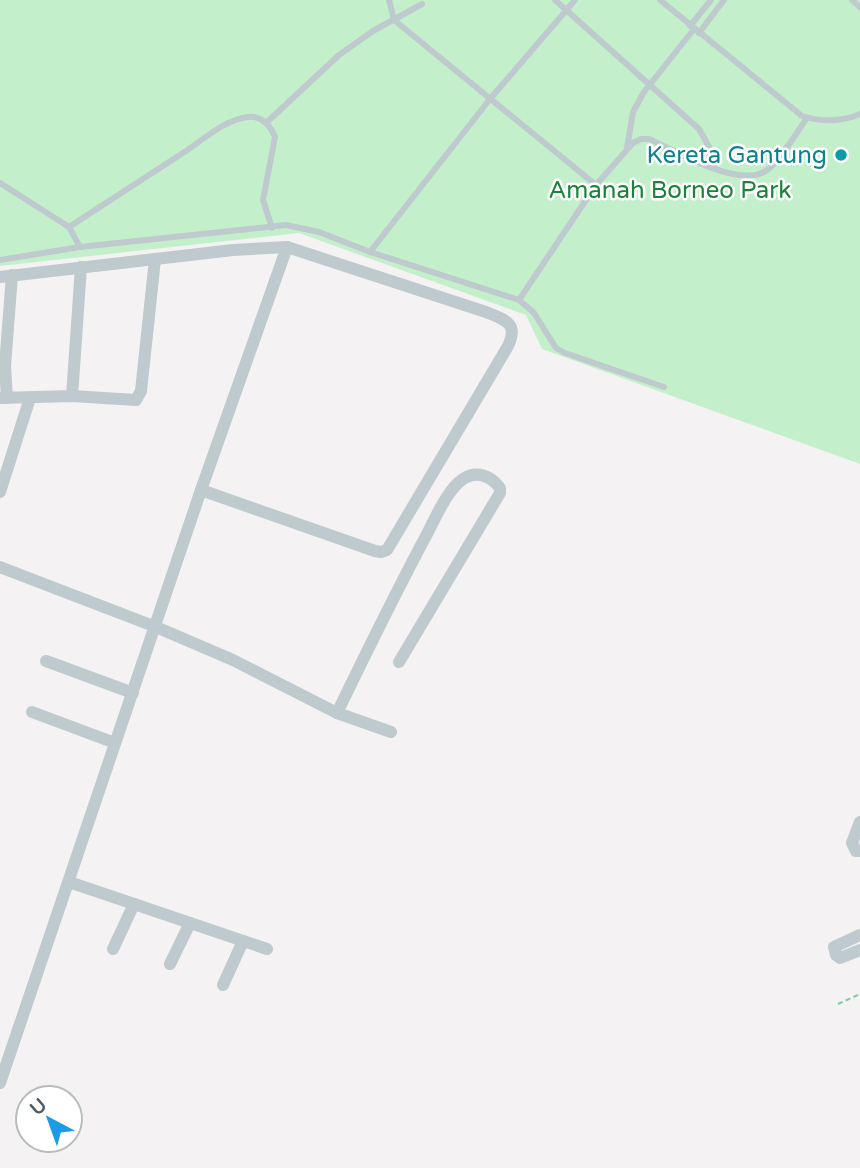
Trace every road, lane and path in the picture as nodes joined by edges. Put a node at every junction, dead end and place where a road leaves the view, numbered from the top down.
1 (389, 0) edge
2 (555, 0) edge
3 (575, 0) edge
4 (660, 0) edge
5 (711, 0) edge
6 (724, 0) edge
7 (852, 0) edge
8 (422, 4) dead end
9 (860, 7) edge
10 (567, 10) junction
11 (394, 20) junction
12 (694, 29) junction
13 (650, 85) junction
14 (490, 99) junction
15 (860, 114) edge
16 (807, 118) junction
17 (266, 123) junction
18 (626, 150) junction
19 (713, 168) junction
20 (0, 183) edge
21 (596, 185) junction
22 (69, 227) junction
23 (272, 228) junction
24 (79, 247) junction
25 (288, 247) junction
26 (370, 252) junction
27 (155, 259) junction
28 (0, 260) edge
29 (81, 267) junction
30 (6, 276) edge
31 (519, 300) junction
32 (3, 369) edge
33 (664, 387) dead end
34 (72, 396) junction
35 (4, 398) edge
36 (30, 398) junction
37 (201, 490) junction
38 (0, 492) edge
39 (0, 567) edge
40 (156, 627) junction
41 (46, 661) dead end
42 (399, 662) dead end
43 (133, 693) junction
44 (32, 712) dead end
45 (337, 713) junction
46 (391, 732) dead end
47 (115, 743) junction
48 (860, 822) edge
49 (860, 851) edge
50 (69, 882) junction
51 (134, 904) junction
52 (190, 923) junction
53 (860, 935) edge
54 (243, 942) junction
55 (113, 949) dead end
56 (267, 949) dead end
57 (860, 950) edge
58 (170, 964) dead end
59 (223, 985) dead end
60 (860, 994) edge
61 (838, 1004) dead end
62 (0, 1083) edge

1 - 11 lane
2 - 10 lane
3 - 10 lane
4 - 12 lane
5 - 12 lane
6 - 12 lane
7 - 9 lane
8 - 11 lane
10 - 13 lane
10 - 14 lane
11 - 14 lane
11 - 17 lane
12 - 13 lane
12 - 16 lane
13 - 18 lane
13 - 19 lane
14 - 21 lane
14 - 26 lane
15 - 16 lane
16 - 19 lane
17 - 22 lane
17 - 23 lane
18 - 19 lane
18 - 21 lane
20 - 22 lane
21 - 31 lane
22 - 24 lane
23 - 24 lane
23 - 26 lane
24 - 28 lane
25 - 27 street
25 - 37 street
25 - 37 street
26 - 31 lane
27 - 29 street
27 - 34 street
29 - 30 street
29 - 34 street
30 - 32 street
31 - 33 lane
32 - 35 street
34 - 36 street
35 - 36 street
36 - 38 street
37 - 40 street
39 - 40 street
40 - 43 street
40 - 45 street
41 - 43 street
42 - 45 street
43 - 47 street
44 - 47 street
45 - 46 street
47 - 50 street
48 - 49 street
50 - 51 street
50 - 62 street
51 - 52 street
51 - 55 street
52 - 54 street
52 - 58 street
53 - 57 street
54 - 56 street
54 - 59 street
60 - 61 path

